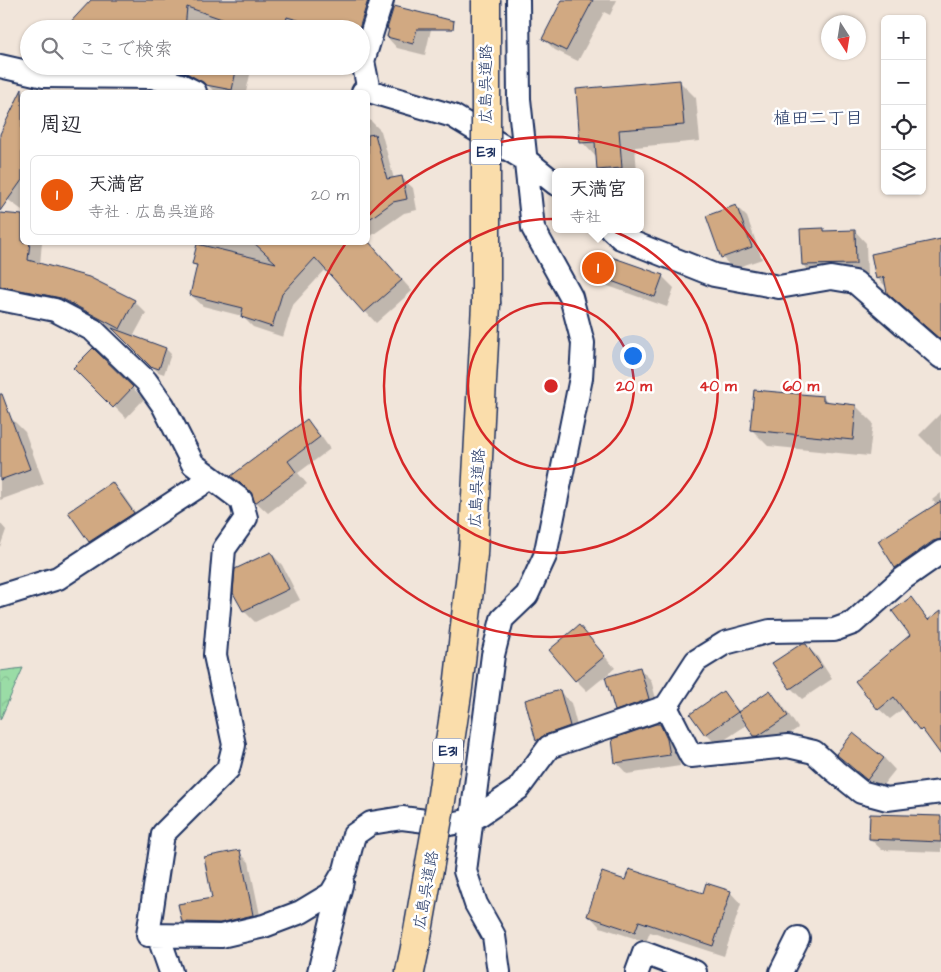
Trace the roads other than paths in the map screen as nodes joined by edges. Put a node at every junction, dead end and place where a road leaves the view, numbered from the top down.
1 (382, 0) edge
2 (486, 0) edge
3 (518, 0) edge
4 (370, 39) edge
5 (0, 66) edge
6 (20, 71) edge
7 (40, 75) edge
8 (364, 75) edge
9 (191, 90) edge
10 (366, 90) edge
11 (370, 93) edge
12 (526, 160) junction
13 (552, 181) edge
14 (615, 233) edge
15 (0, 299) edge
16 (941, 356) edge
17 (211, 478) junction
18 (941, 552) edge
19 (0, 596) edge
20 (666, 707) junction
21 (941, 792) edge
22 (472, 820) junction
23 (345, 870) junction
24 (158, 935) junction
25 (798, 938) dead end
26 (413, 960) edge
27 (171, 972) edge
28 (319, 972) edge
29 (499, 972) edge
30 (637, 972) edge
31 (695, 972) edge
32 (781, 972) edge

1 - 4 street
2 - 26 highway, 広島呉道路 / E31, bridge
3 - 12 street
5 - 6 street
7 - 9 street
8 - 10 street
11 - 12 street
12 - 13 street
12 - 22 street
14 - 16 street
15 - 17 street
17 - 19 street
17 - 24 street
18 - 20 street
20 - 21 street
20 - 22 street
22 - 23 street
22 - 29 street
23 - 24 street
23 - 28 street
24 - 27 street
25 - 32 street
30 - 31 street

